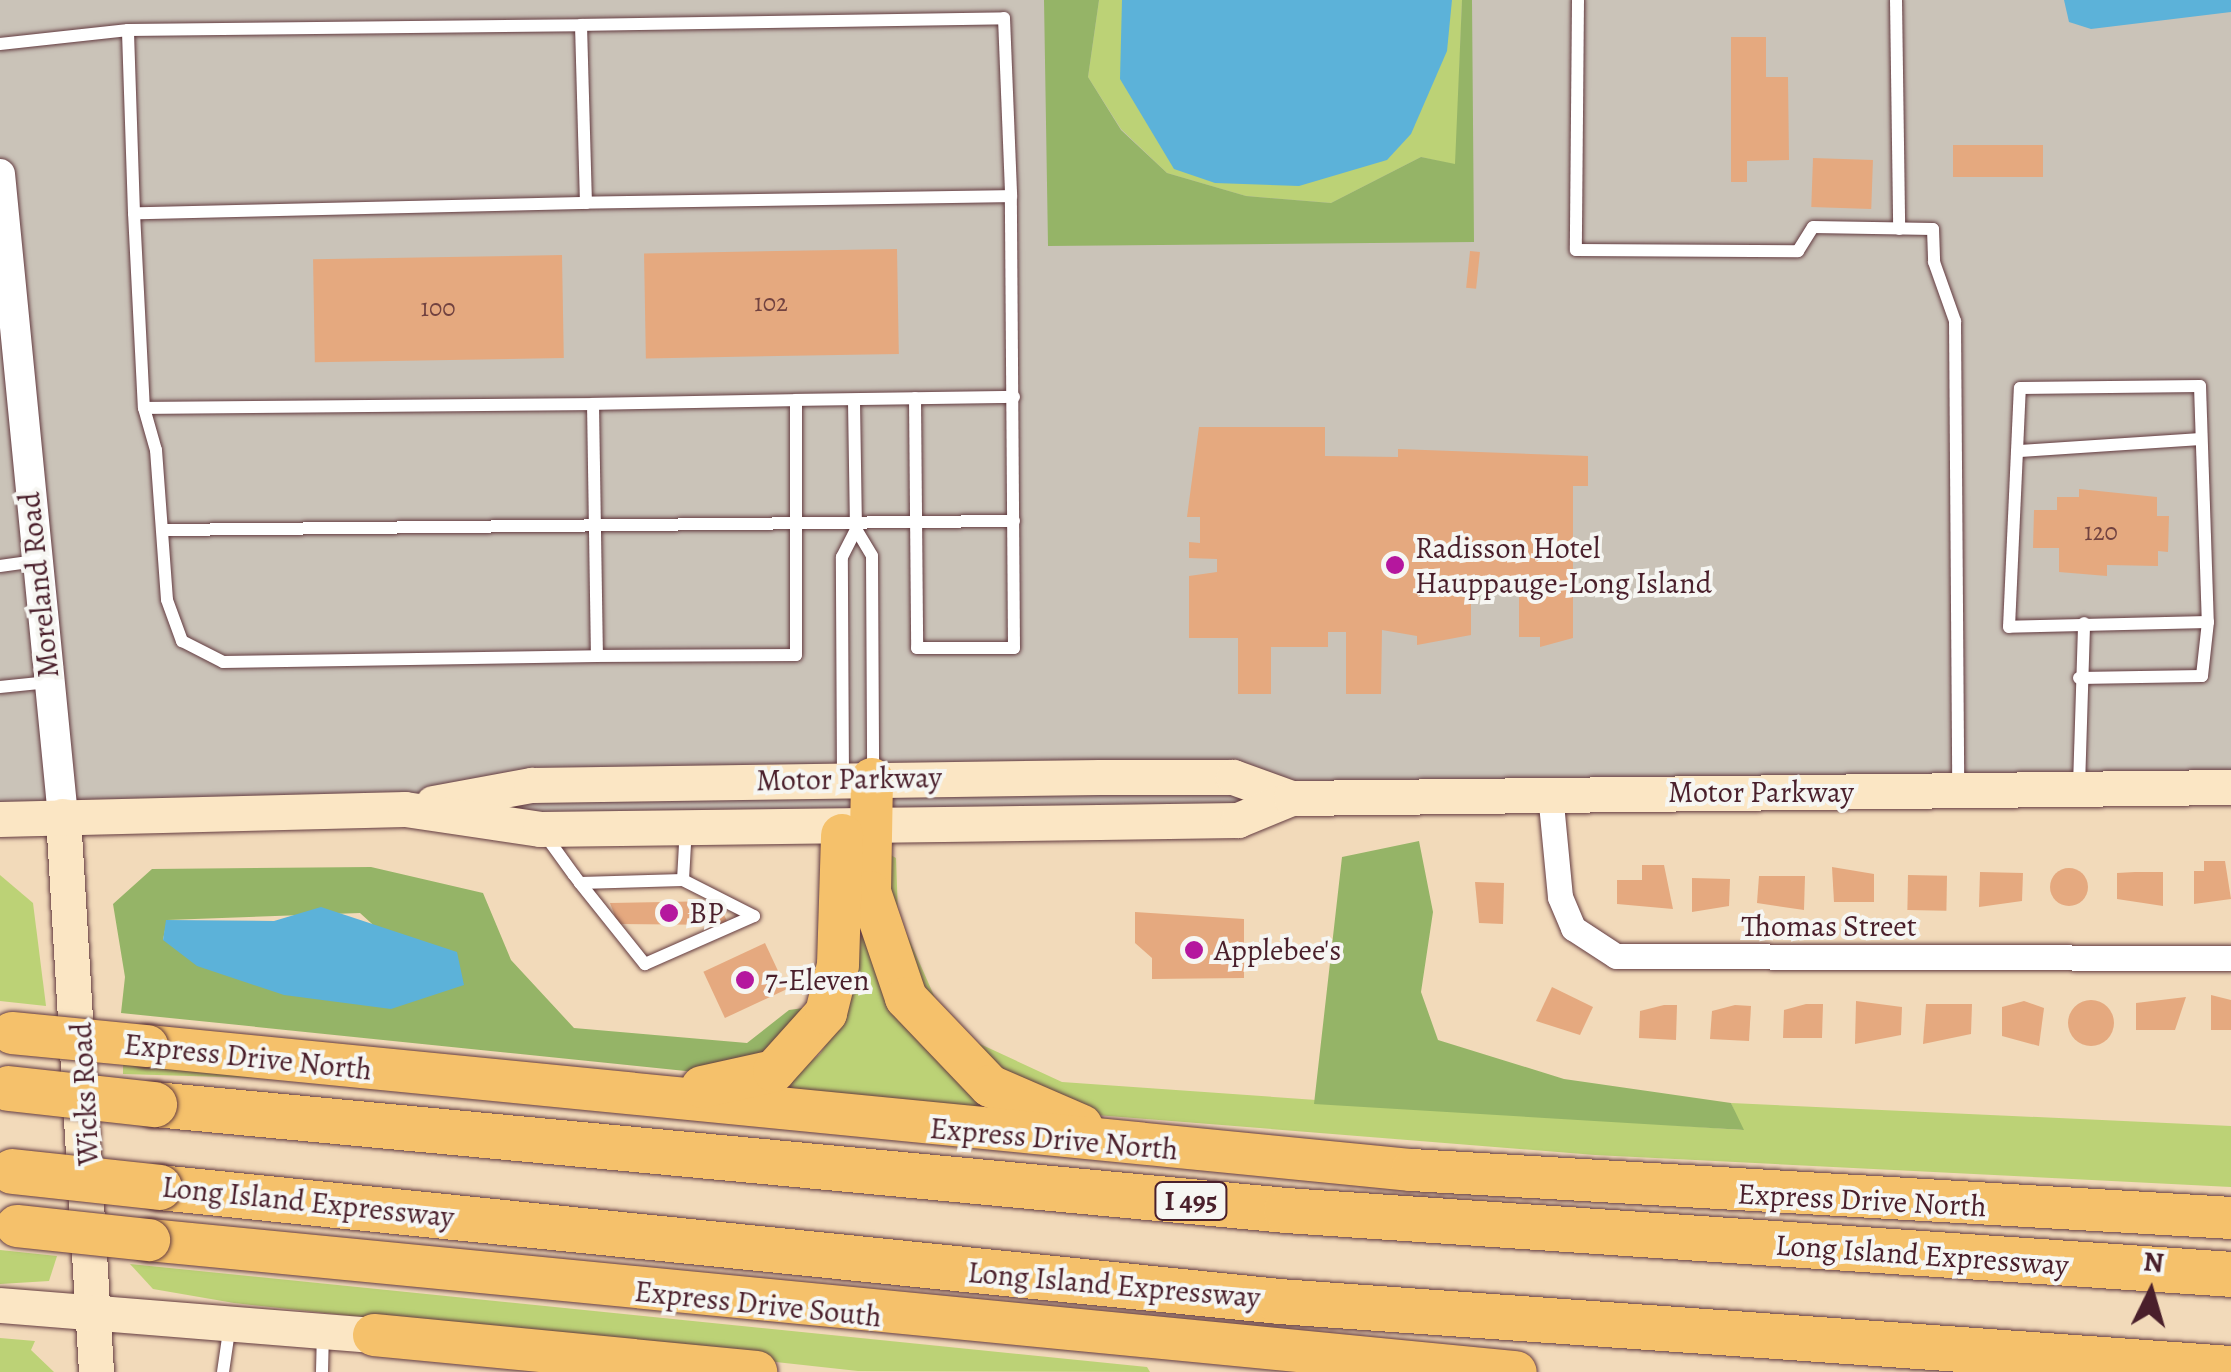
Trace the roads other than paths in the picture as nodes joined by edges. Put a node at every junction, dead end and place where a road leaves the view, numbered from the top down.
1 (1578, 0) edge
2 (1896, 0) edge
3 (580, 25) junction
4 (128, 30) junction
5 (0, 44) edge
6 (0, 174) edge
7 (1011, 196) junction
8 (586, 203) junction
9 (134, 213) junction
10 (1899, 229) junction
11 (6, 312) edge
12 (1014, 397) junction
13 (915, 398) junction
14 (796, 400) junction
15 (854, 400) junction
16 (594, 404) junction
17 (144, 408) junction
18 (2200, 438) junction
19 (2020, 451) junction
20 (1014, 520) junction
21 (795, 522) junction
22 (917, 522) junction
23 (594, 524) junction
24 (855, 526) junction
25 (163, 530) junction
26 (36, 561) junction
27 (0, 566) edge
28 (2208, 622) junction
29 (2084, 623) junction
30 (597, 656) junction
31 (2079, 678) junction
32 (50, 682) junction
33 (0, 686) edge
34 (858, 779) junction
35 (2231, 787) edge
36 (2079, 789) junction
37 (1958, 790) junction
38 (1550, 793) junction
39 (1291, 798) junction
40 (405, 809) junction
41 (63, 816) junction
42 (0, 819) edge
43 (686, 824) junction
44 (856, 824) junction
45 (540, 829) junction
46 (683, 880) junction
47 (580, 883) junction
48 (2231, 958) edge
49 (6, 1032) edge
50 (4, 1087) edge
51 (564, 1090) junction
52 (1177, 1150) junction
53 (6, 1170) edge
54 (2231, 1218) edge
55 (8, 1226) edge
56 (2231, 1274) edge
57 (0, 1305) edge
58 (95, 1311) junction
59 (230, 1321) junction
60 (323, 1329) junction
61 (374, 1335) joint
62 (2231, 1368) edge
63 (96, 1372) edge
64 (223, 1372) edge
65 (322, 1372) edge
66 (756, 1372) edge
67 (1516, 1372) edge

1 - 10 lane
2 - 10 lane
3 - 4 lane
3 - 7 lane
3 - 8 lane
4 - 5 lane
4 - 9 lane
6 - 11 street, Moreland Road
7 - 8 lane
7 - 12 lane
8 - 9 lane
9 - 17 lane
10 - 37 lane
11 - 26 street, Moreland Road
12 - 13 lane
12 - 20 lane
13 - 15 lane
13 - 22 lane
14 - 15 lane
14 - 16 lane
14 - 21 lane
15 - 24 lane
16 - 17 lane
16 - 23 lane
17 - 25 lane
18 - 19 lane
18 - 19 lane
18 - 28 lane
19 - 29 lane
20 - 22 lane
20 - 22 lane
21 - 23 lane
21 - 24 lane
21 - 30 lane
22 - 24 lane
23 - 25 lane
23 - 30 lane
24 - 34 lane
24 - 34 lane
25 - 30 lane
26 - 27 lane
26 - 32 street, Moreland Road
28 - 29 lane
28 - 31 lane
29 - 31 lane
31 - 36 lane
32 - 33 lane
32 - 41 street, Moreland Road
34 - 39 main road, Motor Parkway
34 - 40 main road, Motor Parkway
34 - 44 highway
35 - 36 main road, Motor Parkway
36 - 37 main road, Motor Parkway
37 - 38 main road, Motor Parkway
38 - 39 main road, Motor Parkway
38 - 48 street, Thomas Street
39 - 44 main road, Motor Parkway
40 - 41 main road, Motor Parkway
40 - 45 main road, Motor Parkway
41 - 42 main road, Motor Parkway
41 - 58 main road, Wicks Road
43 - 44 main road, Motor Parkway
43 - 45 main road, Motor Parkway
43 - 46 lane
44 - 51 highway
44 - 52 highway
45 - 47 lane
46 - 47 lane
46 - 47 lane
49 - 51 highway, Express Drive North, bridge
50 - 56 highway, Long Island Expressway / I 495, bridge
51 - 52 highway, Express Drive North
52 - 54 highway, Express Drive North
53 - 62 highway, Long Island Expressway, bridge
55 - 67 highway, Express Drive South, bridge
57 - 58 main road
58 - 59 main road
58 - 63 main road, Wicks Road
59 - 60 main road
59 - 64 lane
60 - 61 main road
60 - 65 lane
61 - 66 highway

